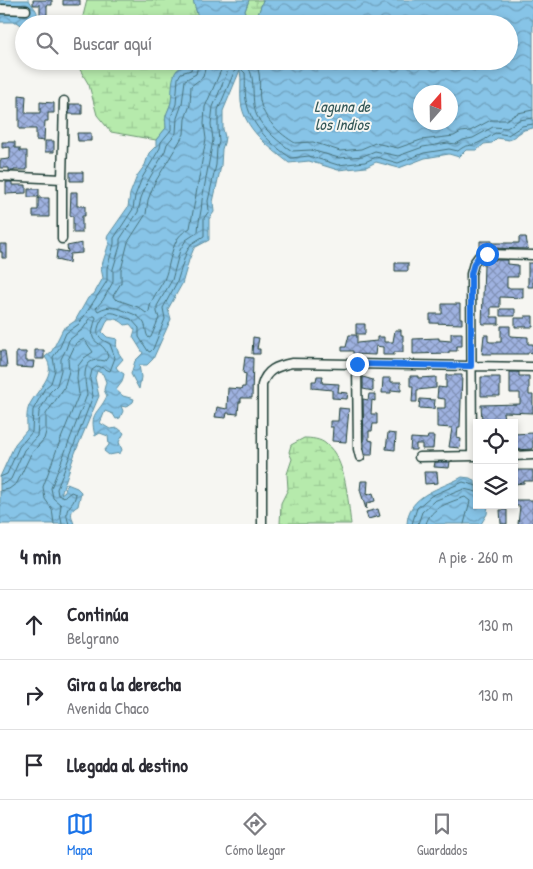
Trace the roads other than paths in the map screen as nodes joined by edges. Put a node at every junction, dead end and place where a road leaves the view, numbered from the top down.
1 (0, 9) edge
2 (26, 10) dead end
3 (64, 101) dead end
4 (0, 176) edge
5 (62, 179) junction
6 (62, 239) dead end
7 (533, 255) edge
8 (357, 364) junction
9 (471, 366) junction
10 (533, 367) edge
11 (473, 426) edge
12 (473, 456) edge
13 (518, 456) edge
14 (533, 456) edge
15 (360, 457) dead end
16 (419, 457) dead end
17 (262, 524) edge

1 - 2 street
3 - 5 street
4 - 5 street
5 - 6 street
7 - 9 street
8 - 9 street
8 - 15 street
8 - 17 street
9 - 10 street
9 - 11 street
12 - 16 street
13 - 14 street

